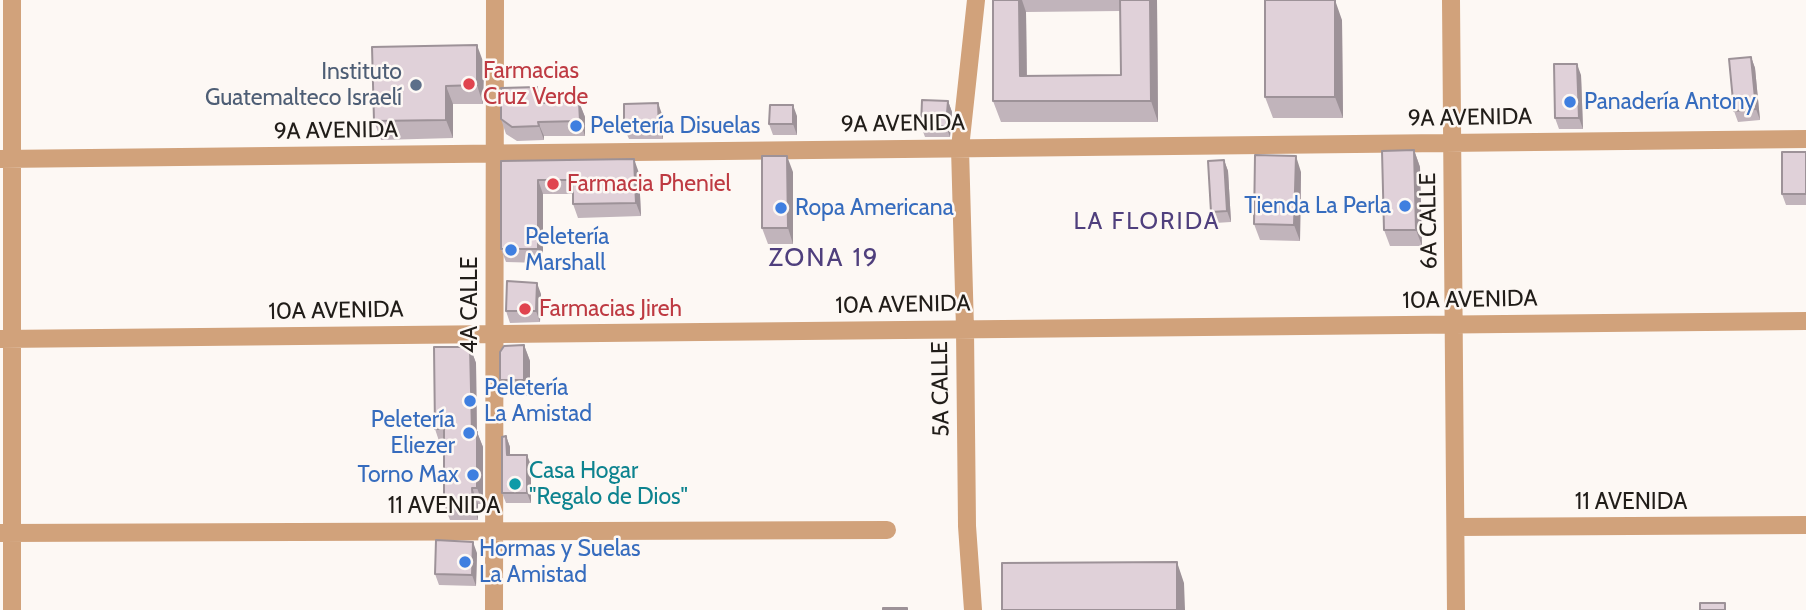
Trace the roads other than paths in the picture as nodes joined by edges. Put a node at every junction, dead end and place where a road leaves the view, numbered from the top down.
1 (12, 0) edge
2 (495, 0) edge
3 (976, 0) edge
4 (1451, 0) edge
5 (1806, 139) edge
6 (1452, 143) junction
7 (960, 148) junction
8 (495, 153) junction
9 (6, 159) edge
10 (1806, 321) edge
11 (1455, 325) junction
12 (965, 329) junction
13 (495, 334) junction
14 (6, 339) edge
15 (1806, 525) edge
16 (1456, 527) junction
17 (494, 530) junction
18 (887, 530) dead end
19 (6, 533) edge
20 (12, 610) edge
21 (494, 610) edge
22 (973, 610) edge
23 (1456, 610) edge

1 - 9 street
2 - 8 street, 4A CALLE
3 - 7 street, 5A CALLE
4 - 6 street, 6A CALLE
5 - 6 street, 9A AVENIDA
6 - 7 street, 9A AVENIDA
6 - 11 street, 6A CALLE
7 - 8 street, 9A AVENIDA
7 - 12 street, 5A CALLE
8 - 9 street, 9A AVENIDA
8 - 13 street, 4A CALLE
9 - 14 street
10 - 11 street, 10A AVENIDA
11 - 12 street, 10A AVENIDA
11 - 16 street, 6A CALLE
12 - 13 street, 10A AVENIDA
12 - 22 street, 5A CALLE
13 - 14 street, 10A AVENIDA
13 - 17 street, 4A CALLE
14 - 19 street
15 - 16 street, 11 AVENIDA
16 - 23 street, 6A CALLE
17 - 18 street, 11 AVENIDA
17 - 19 street, 11 AVENIDA
17 - 21 street, 4A CALLE
19 - 20 street

